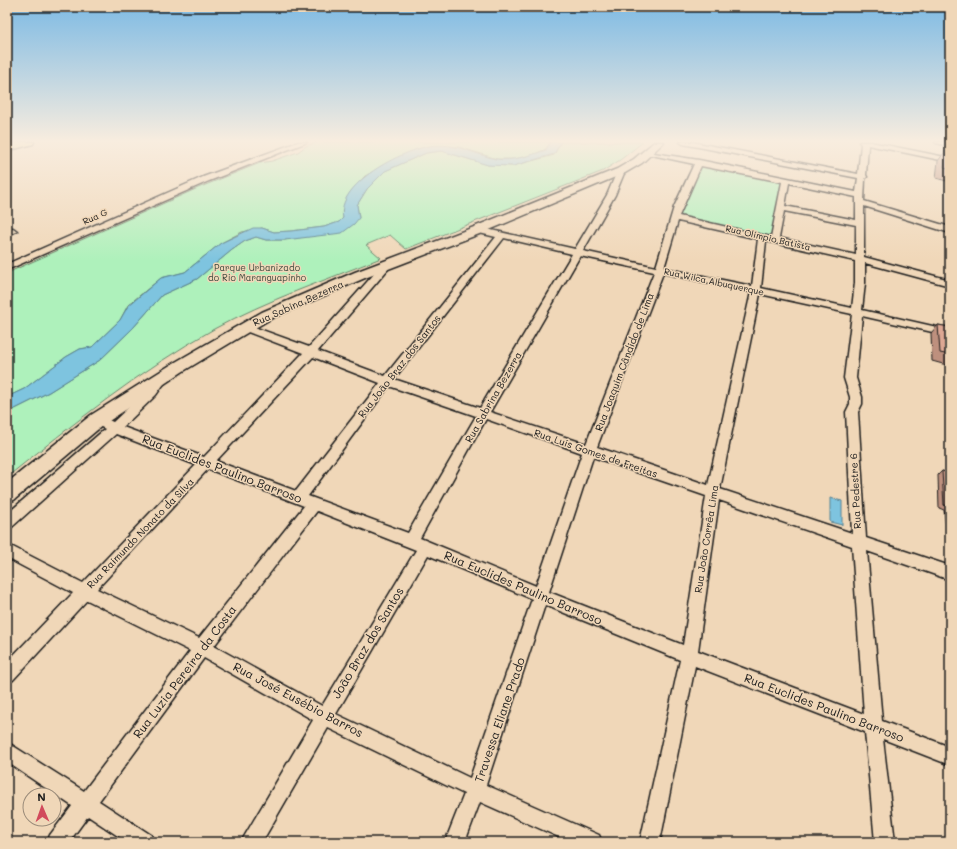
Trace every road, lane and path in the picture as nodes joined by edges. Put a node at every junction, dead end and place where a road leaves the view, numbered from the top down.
1 (200, 182) edge
2 (596, 182) edge
3 (617, 182) edge
4 (690, 182) edge
5 (786, 182) edge
6 (793, 182) edge
7 (862, 182) edge
8 (860, 198) junction
9 (781, 208) junction
10 (676, 218) junction
11 (860, 223) junction
12 (478, 230) junction
13 (950, 230) edge
14 (501, 236) junction
15 (762, 236) junction
16 (775, 239) junction
17 (576, 253) junction
18 (860, 259) junction
19 (386, 266) junction
20 (7, 267) edge
21 (659, 270) junction
22 (950, 283) edge
23 (756, 290) junction
24 (857, 311) junction
25 (244, 327) junction
26 (950, 333) edge
27 (311, 352) junction
28 (162, 377) junction
29 (387, 382) junction
30 (482, 414) junction
31 (97, 420) junction
32 (114, 428) junction
33 (590, 450) junction
34 (207, 463) junction
35 (713, 493) junction
36 (7, 494) edge
37 (307, 501) junction
38 (7, 523) edge
39 (858, 542) junction
40 (418, 544) junction
41 (7, 551) edge
42 (950, 573) edge
43 (84, 591) junction
44 (542, 596) junction
45 (202, 648) junction
46 (689, 656) junction
47 (7, 674) edge
48 (324, 717) junction
49 (872, 726) junction
50 (7, 751) edge
51 (950, 756) edge
52 (475, 790) junction
53 (87, 803) junction
54 (58, 842) edge
55 (144, 842) edge
56 (251, 842) edge
57 (455, 842) edge
58 (592, 842) edge
59 (650, 842) edge
60 (885, 842) edge

1 - 20 street, Rua G
2 - 12 main road, Rua Sabina Bezerra
3 - 17 street, Rua Sabrina Bezerra
4 - 10 street, Rua Joaquim Cândido de Lima
5 - 9 street
6 - 8 street
7 - 8 street, Rua Pedestre 6
8 - 11 street, Rua Pedestre 6
8 - 13 street
9 - 11 street
9 - 16 street
10 - 15 street, Rua Olímpio Batista
10 - 21 street, Rua Joaquim Cândido de Lima
11 - 18 street, Rua Pedestre 6
12 - 14 street, Rua Wilca Albuquerque
12 - 19 main road, Rua Sabina Bezerra
14 - 17 street, Rua Wilca Albuquerque
14 - 29 street, Rua João Braz dos Santos
15 - 16 street, Rua Olímpio Batista
15 - 23 street, Rua João Corrêa Lima
16 - 18 street, Rua Olímpio Batista
17 - 21 street, Rua Wilca Albuquerque
17 - 30 street, Rua Sabrina Bezerra
18 - 22 street, Rua Olímpio Batista
18 - 24 street, Rua Pedestre 6
19 - 25 main road, Rua Sabina Bezerra
19 - 27 street, Rua Raimundo Nonato da Silva
21 - 23 street, Rua Wilca Albuquerque
21 - 33 street, Rua Joaquim Cândido de Lima
23 - 24 street, Rua Wilca Albuquerque
23 - 35 street, Rua João Corrêa Lima
24 - 26 street, Rua Wilca Albuquerque
24 - 39 street, Rua Pedestre 6
25 - 27 street, Rua Luís Gomes de Freitas
25 - 28 main road, Rua Sabina Bezerra
27 - 29 street, Rua Luís Gomes de Freitas
27 - 34 street, Rua Raimundo Nonato da Silva
28 - 31 main road, Rua Sabina Bezerra
28 - 32 street
29 - 30 street, Rua Luís Gomes de Freitas
29 - 37 street, Rua João Braz dos Santos
30 - 33 street, Rua Luís Gomes de Freitas
30 - 40 street, Rua Sabrina Bezerra
31 - 32 street, Rua Euclides Paulino Barroso
31 - 36 main road, Rua Sabina Bezerra
32 - 34 street, Rua Euclides Paulino Barroso
32 - 38 street
33 - 35 street, Rua Luís Gomes de Freitas
33 - 44 street, Rua Joaquim Cândido de Lima
34 - 37 street, Rua Euclides Paulino Barroso
34 - 43 street, Rua Raimundo Nonato da Silva
35 - 39 street, Rua Luís Gomes de Freitas
35 - 46 street, Rua João Corrêa Lima
37 - 40 street, Rua Euclides Paulino Barroso
37 - 45 street, Rua Luzia Pereira da Costa
39 - 42 street, Rua Luís Gomes de Freitas
39 - 49 street, Rua Pedestre 6
40 - 44 street, Rua Euclides Paulino Barroso
40 - 48 street, João Braz dos Santos
41 - 43 street, Rua José Eusébio Barros
43 - 45 street, Rua José Eusébio Barros
43 - 47 street, Rua Raimundo Nonato da Silva
44 - 46 street, Rua Euclides Paulino Barroso
44 - 52 street, Travessa Eliane Prado
45 - 48 street, Rua José Eusébio Barros
45 - 53 street, Rua Luzia Pereira da Costa
46 - 49 street, Rua Euclides Paulino Barroso
46 - 59 street, Rua João Corrêa Lima
48 - 52 street, Rua José Eusébio Barros
48 - 56 street, João Braz dos Santos
49 - 51 street, Rua Euclides Paulino Barroso
49 - 60 street, Rua Pedestre 6
50 - 53 street
52 - 57 street, Travessa Eliane Prado
52 - 58 street, Rua José Eusébio Barros
53 - 54 street, Rua Luzia Pereira da Costa
53 - 55 street

